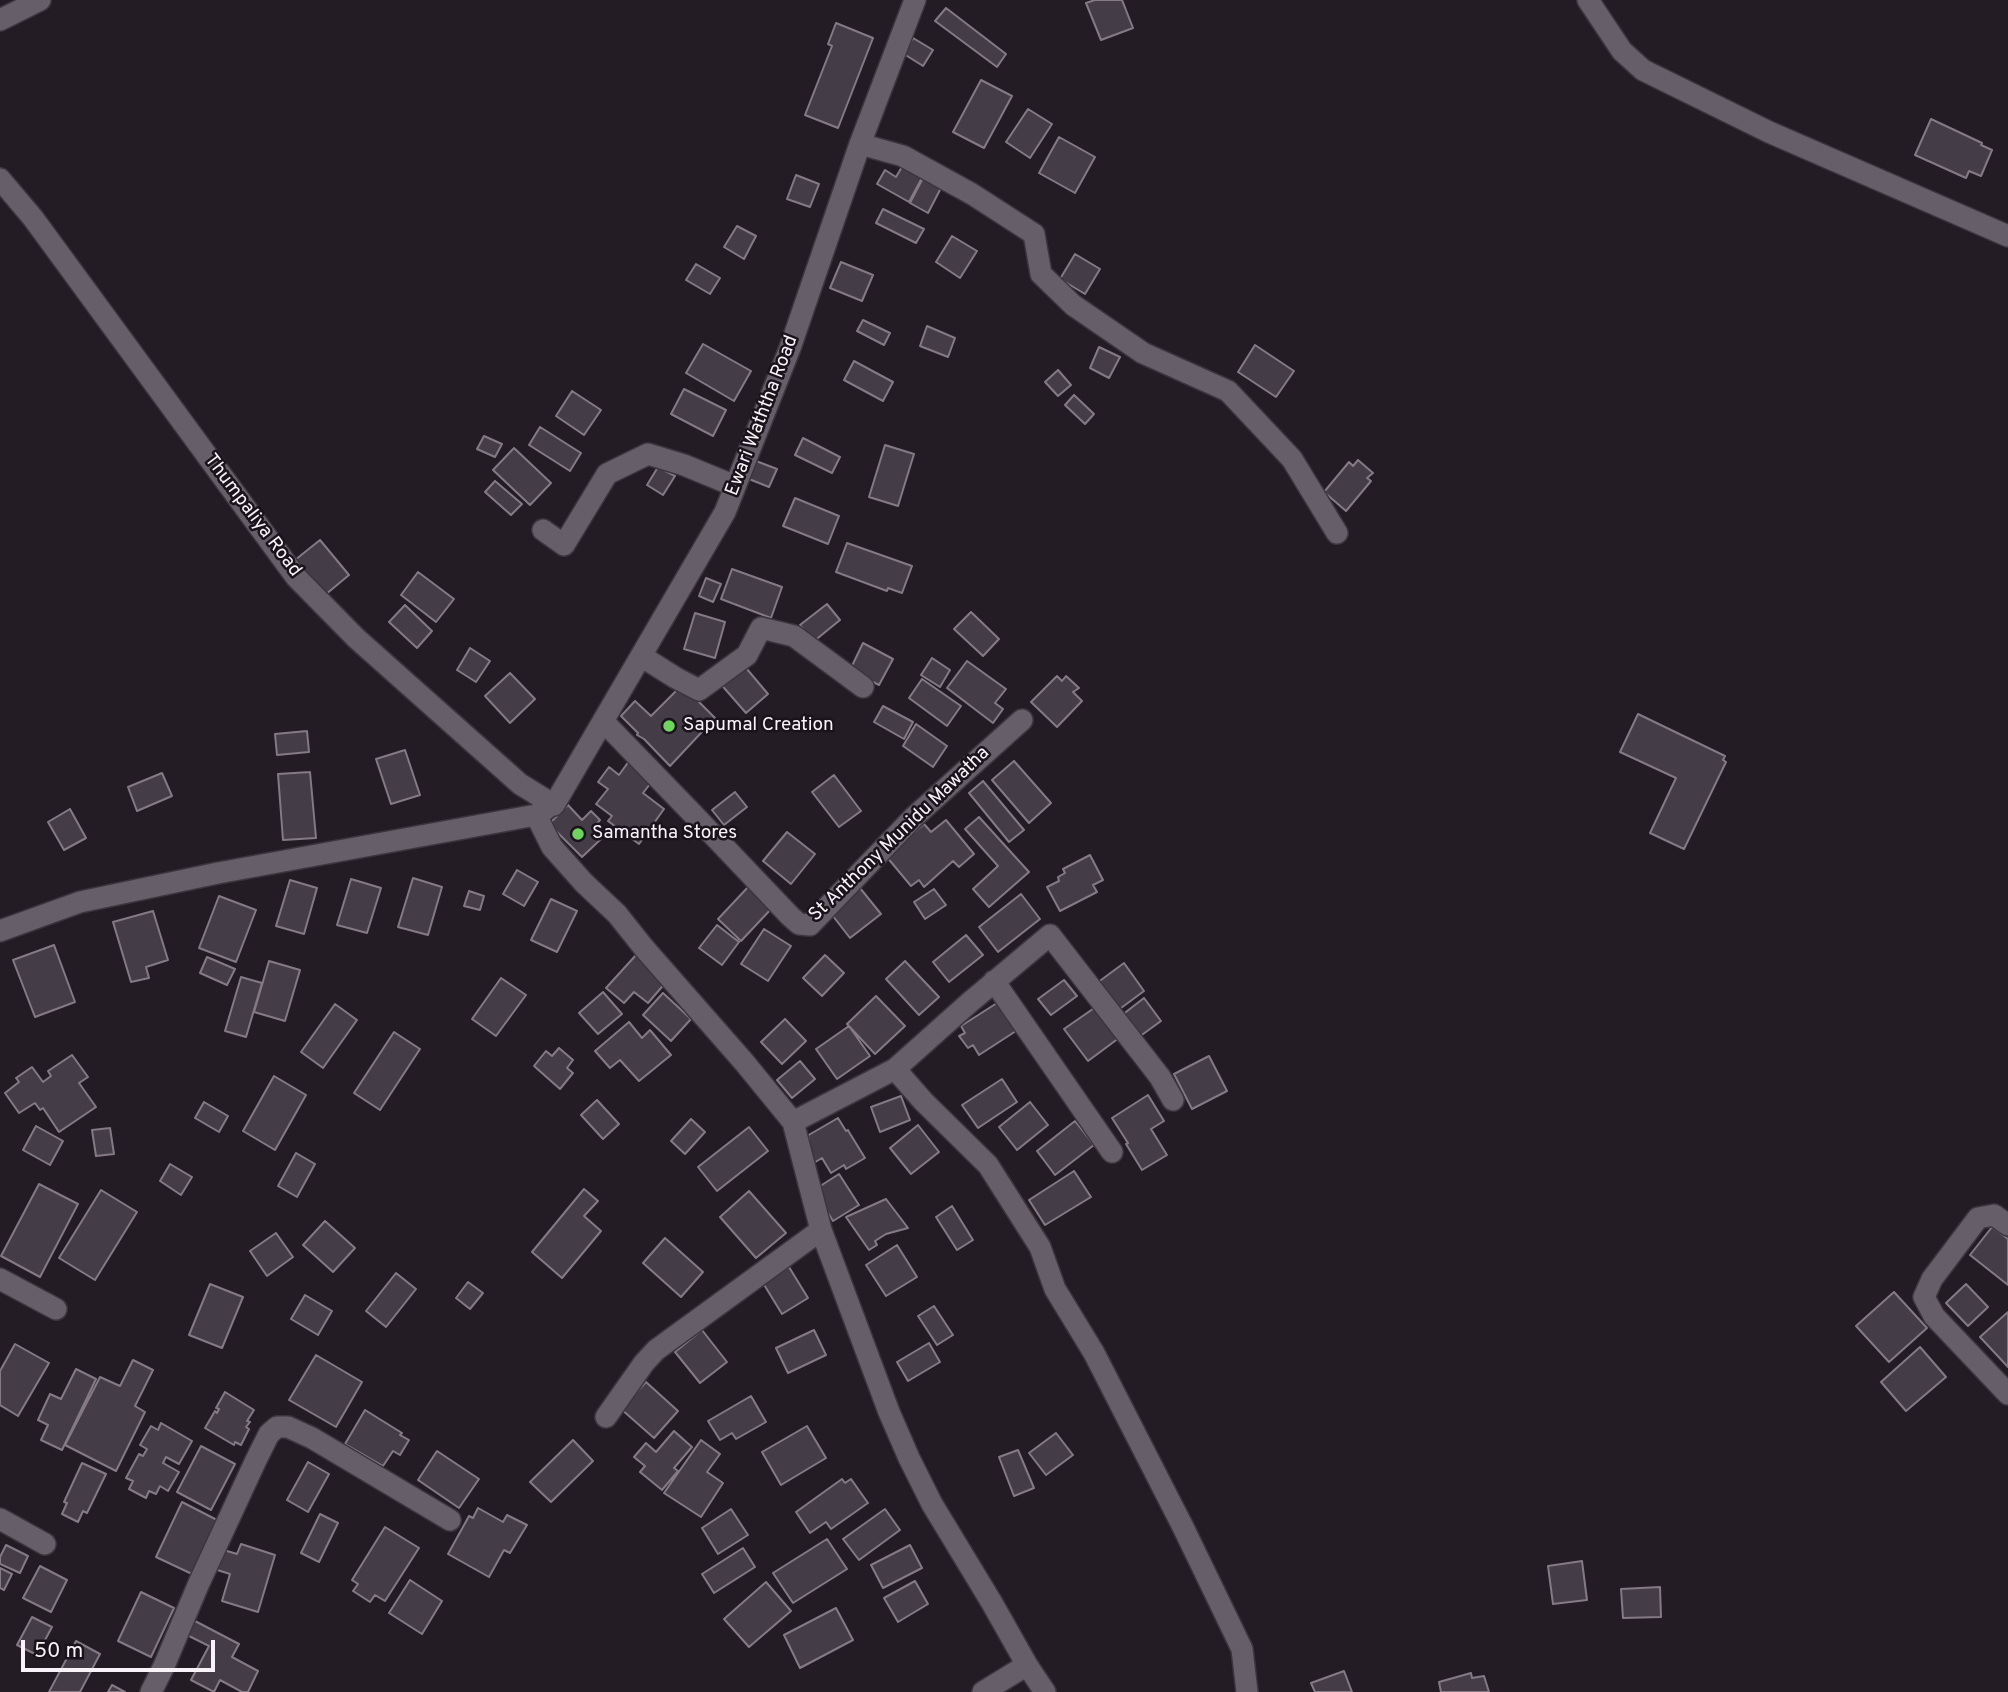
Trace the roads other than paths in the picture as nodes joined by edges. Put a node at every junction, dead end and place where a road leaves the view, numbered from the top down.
1 (40, 0) edge
2 (915, 0) edge
3 (1588, 0) edge
4 (0, 20) edge
5 (860, 145) junction
6 (0, 179) edge
7 (2008, 236) edge
8 (735, 486) junction
9 (543, 530) dead end
10 (1337, 533) dead end
11 (641, 656) junction
12 (863, 687) dead end
13 (1022, 720) dead end
14 (603, 721) junction
15 (545, 810) junction
16 (0, 931) edge
17 (995, 981) junction
18 (895, 1069) junction
19 (1173, 1100) dead end
20 (793, 1122) junction
21 (1112, 1152) dead end
22 (2008, 1225) edge
23 (821, 1230) junction
24 (0, 1279) edge
25 (56, 1309) dead end
26 (2008, 1394) edge
27 (606, 1417) dead end
28 (0, 1519) edge
29 (450, 1520) dead end
30 (46, 1544) dead end
31 (1027, 1665) junction
32 (151, 1692) edge
33 (983, 1692) edge
34 (1045, 1692) edge
35 (1247, 1692) edge

1 - 4 street
2 - 5 street, Ewari Waththa Road
3 - 7 street
5 - 8 street, Ewari Waththa Road
5 - 10 street
6 - 15 street, Thumpaliya Road
8 - 9 street
8 - 11 street, Ewari Waththa Road
11 - 12 street
11 - 14 street, Ewari Waththa Road
13 - 14 street, St Anthony Munidu Mawatha
14 - 15 street, Ewari Waththa Road
15 - 16 street
15 - 20 street
17 - 18 street
17 - 19 street
17 - 21 street
18 - 20 street
18 - 35 street
20 - 23 street
22 - 26 street
23 - 27 street
23 - 31 street
24 - 25 street
28 - 30 street
29 - 32 street
31 - 33 street
31 - 34 street

